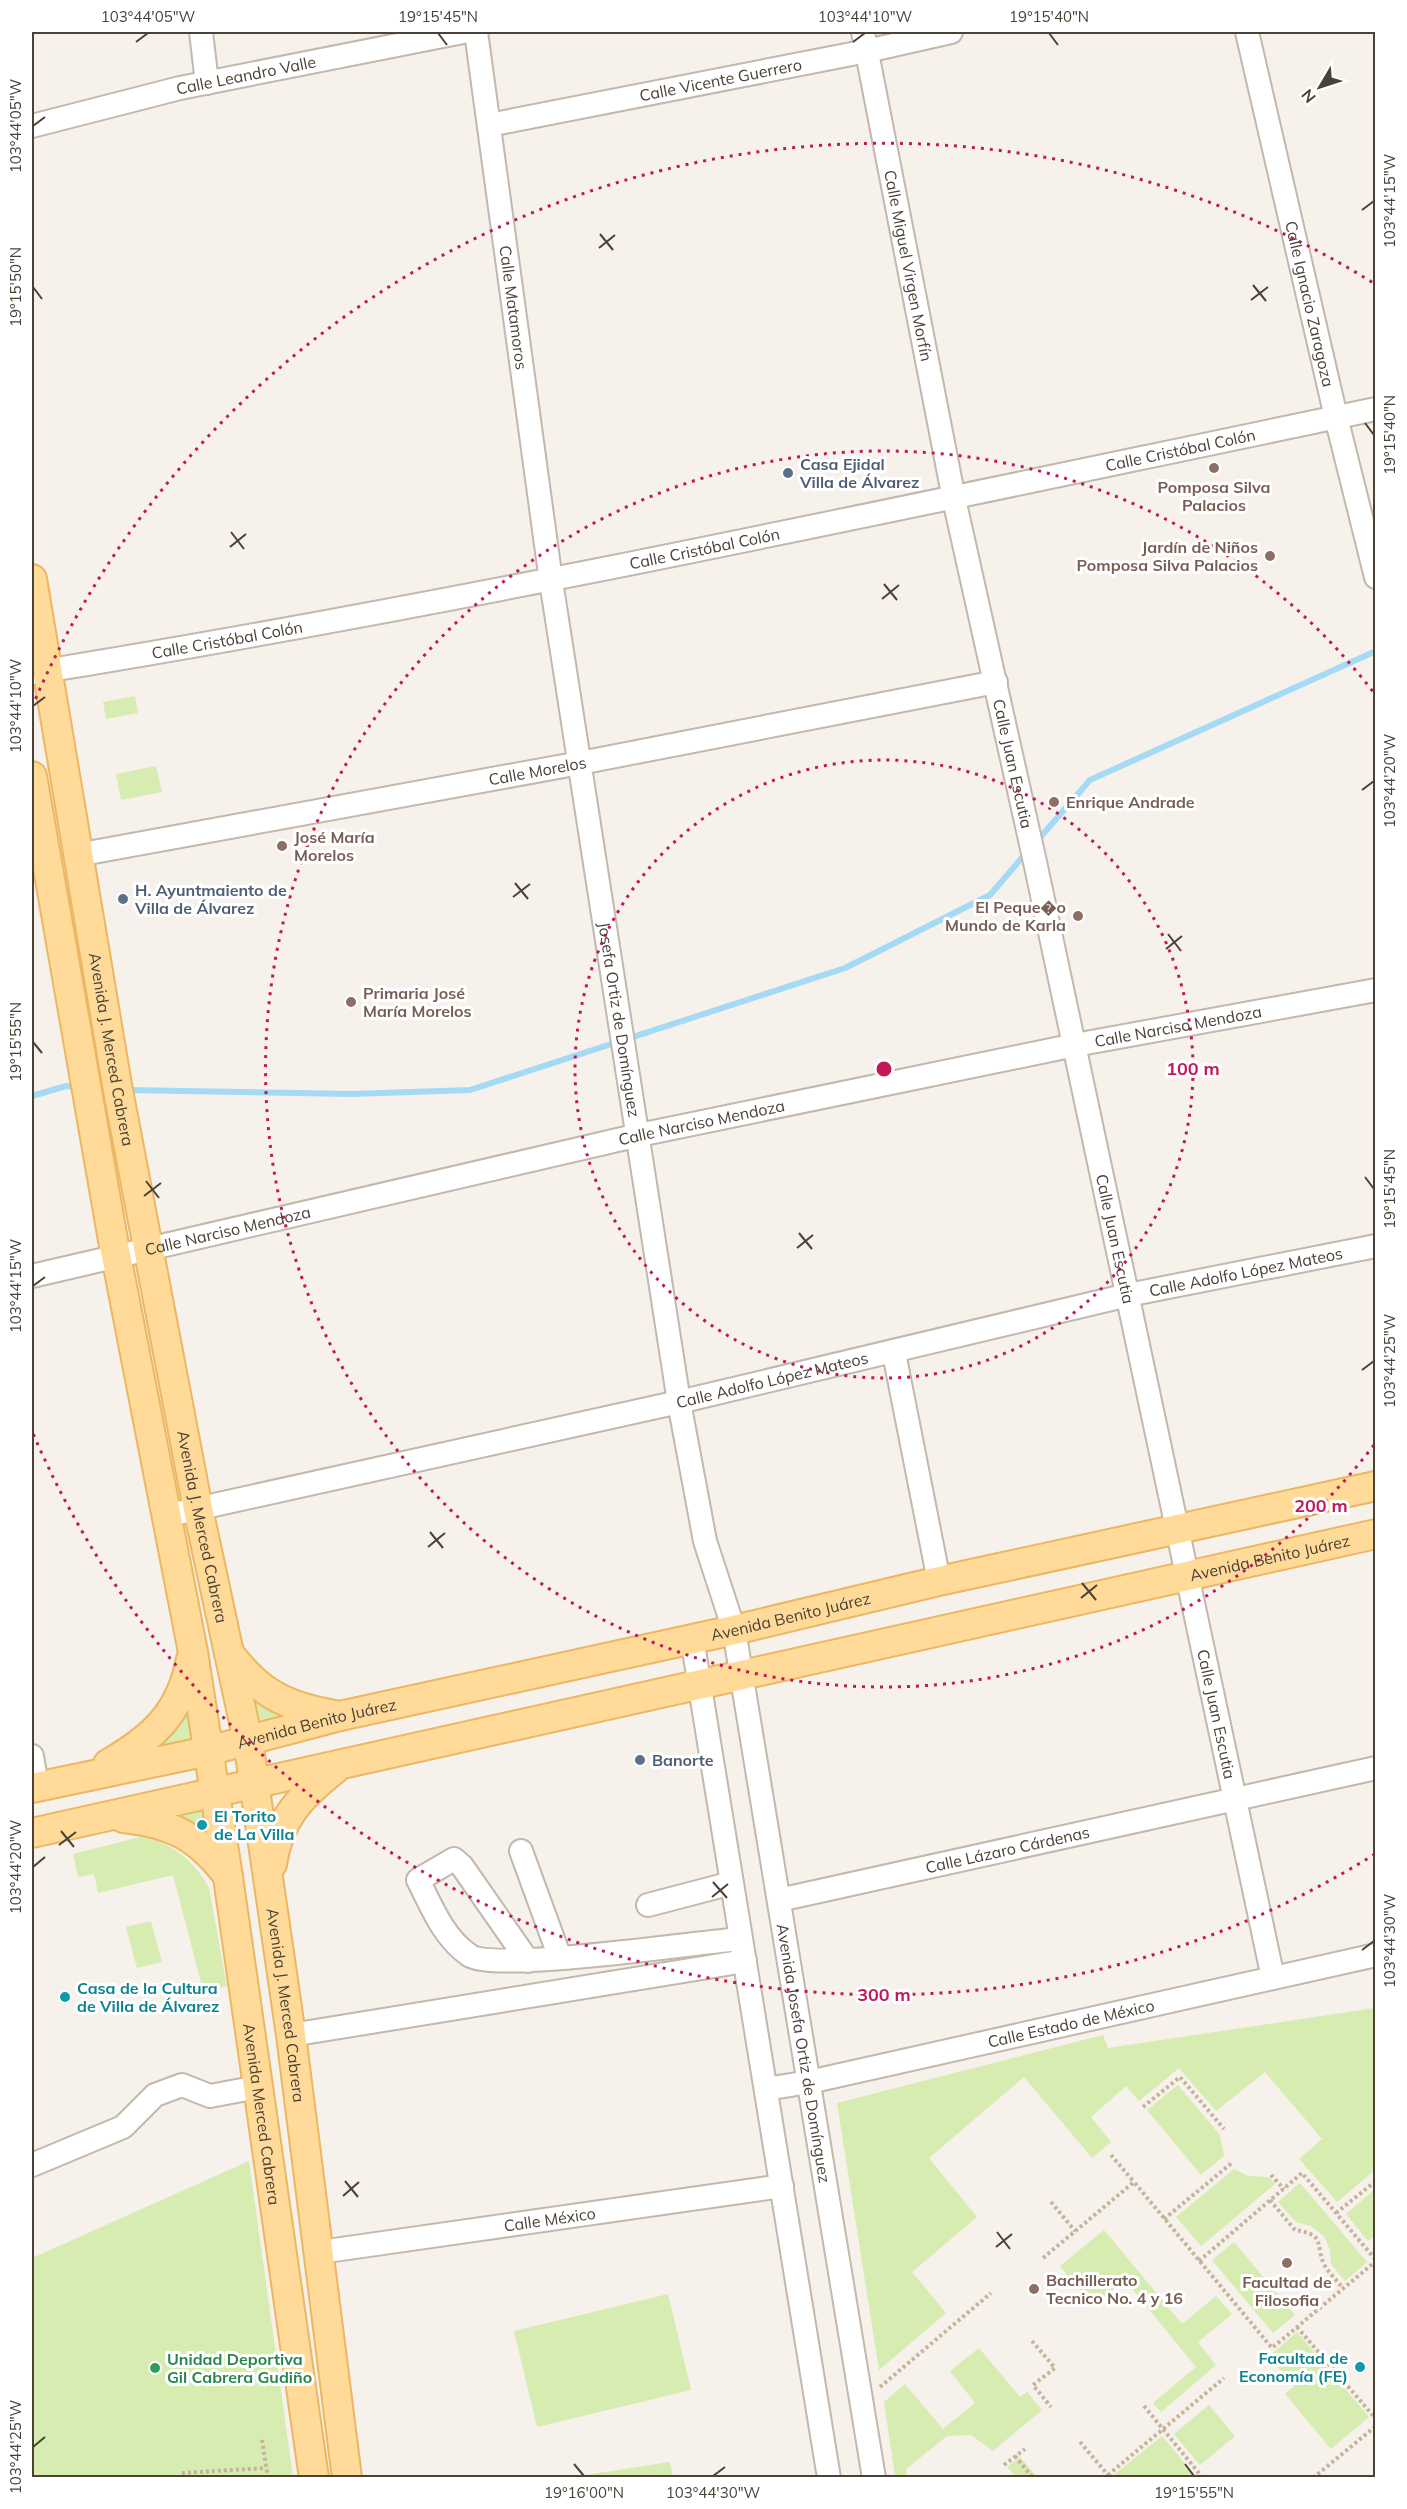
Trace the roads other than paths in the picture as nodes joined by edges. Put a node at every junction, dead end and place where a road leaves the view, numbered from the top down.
1 (201, 32) edge
2 (463, 32) edge
3 (476, 32) edge
4 (951, 32) edge
5 (1247, 32) edge
6 (865, 41) edge
7 (207, 83) junction
8 (489, 125) junction
9 (32, 126) edge
10 (1376, 409) edge
11 (1336, 417) junction
12 (954, 499) junction
13 (1376, 577) edge
14 (32, 579) edge
15 (551, 582) junction
16 (39, 672) edge
17 (996, 682) junction
18 (580, 763) junction
19 (32, 776) edge
20 (77, 855) junction
21 (1376, 990) edge
22 (1075, 1045) junction
23 (117, 1085) junction
24 (86, 1090) junction
25 (639, 1135) junction
26 (1376, 1246) edge
27 (148, 1249) junction
28 (117, 1258) junction
29 (32, 1276) edge
30 (1128, 1295) junction
31 (894, 1353) junction
32 (680, 1402) junction
33 (1376, 1486) edge
34 (198, 1509) junction
35 (168, 1515) junction
36 (1178, 1530) junction
37 (1376, 1534) edge
38 (1188, 1577) junction
39 (939, 1581) junction
40 (734, 1630) junction
41 (692, 1638) junction
42 (226, 1650) junction
43 (193, 1652) junction
44 (742, 1677) junction
45 (700, 1685) junction
46 (340, 1716) junction
47 (248, 1741) junction
48 (208, 1751) junction
49 (32, 1756) edge
50 (339, 1766) junction
51 (1376, 1768) edge
52 (88, 1777) junction
53 (254, 1783) junction
54 (34, 1788) edge
55 (213, 1791) junction
56 (1235, 1799) junction
57 (100, 1816) junction
58 (32, 1833) edge
59 (521, 1851) dead end
60 (228, 1877) junction
61 (270, 1878) junction
62 (732, 1883) junction
63 (779, 1900) junction
64 (648, 1905) dead end
65 (743, 1950) junction
66 (1376, 1955) edge
67 (560, 1958) junction
68 (528, 1961) junction
69 (1273, 1978) junction
70 (291, 2035) junction
71 (809, 2082) junction
72 (258, 2087) junction
73 (766, 2089) junction
74 (32, 2165) edge
75 (782, 2186) junction
76 (320, 2252) junction
77 (338, 2408) junction
78 (304, 2411) junction
79 (314, 2478) edge
80 (347, 2478) edge
81 (829, 2478) edge
82 (874, 2478) edge

1 - 7 street
2 - 7 street, Calle Leandro Valle
3 - 8 street, Calle Matamoros
4 - 6 street, Calle Vicente Guerrero
5 - 11 street, Calle Ignacio Zaragoza
6 - 8 street, Calle Vicente Guerrero
6 - 12 street, Calle Miguel Virgen Morfín
7 - 9 street, Calle Leandro Valle
8 - 15 street, Calle Matamoros
10 - 11 street, Calle Cristóbal Colón
11 - 12 street, Calle Cristóbal Colón
11 - 13 street, Calle Ignacio Zaragoza
12 - 15 street, Calle Cristóbal Colón
12 - 17 street, Calle Juan Escutia
14 - 16 main road, Avenida J. Merced Cabrera
15 - 16 street, Calle Cristóbal Colón
15 - 18 street, Josefa Ortiz de Domínguez
16 - 20 main road, Avenida J. Merced Cabrera
17 - 18 street, Calle Morelos
17 - 22 street, Calle Juan Escutia
18 - 20 street, Calle Morelos
18 - 25 street, Josefa Ortiz de Domínguez
19 - 24 main road, Avenida J. Merced Cabrera
20 - 23 main road, Avenida J. Merced Cabrera
21 - 22 street, Calle Narciso Mendoza
22 - 25 street, Calle Narciso Mendoza
22 - 30 street, Calle Juan Escutia
23 - 24 main road
23 - 27 main road, Avenida J. Merced Cabrera
24 - 28 main road, Avenida J. Merced Cabrera
25 - 27 street, Calle Narciso Mendoza
25 - 32 street, Josefa Ortiz de Domínguez
26 - 30 street, Calle Adolfo López Mateos
27 - 28 street, Calle Narciso Mendoza
27 - 34 main road, Avenida J. Merced Cabrera
28 - 29 street, Calle Narciso Mendoza
28 - 35 main road, Avenida J. Merced Cabrera
30 - 31 street, Calle Adolfo López Mateos
30 - 36 street, Calle Juan Escutia
31 - 32 street, Calle Adolfo López Mateos
31 - 39 street
32 - 34 street, Calle Adolfo López Mateos
32 - 40 street, Josefa Ortiz de Domínguez
33 - 36 main road, Avenida Benito Juárez
34 - 35 street, Calle Adolfo López Mateos
34 - 42 main road, Avenida J. Merced Cabrera
35 - 43 main road, Avenida J. Merced Cabrera
36 - 38 street, Calle Juan Escutia
36 - 39 main road, Avenida Benito Juárez
37 - 38 main road, Avenida Benito Juárez
38 - 44 main road, Avenida Benito Juárez
38 - 56 street, Calle Juan Escutia
39 - 40 main road, Avenida Benito Juárez
40 - 41 main road, Avenida Benito Juárez
40 - 44 street, Avenida Josefa Ortiz de Domínguez
41 - 45 street
41 - 46 main road, Avenida Benito Juárez
42 - 46 main road
42 - 47 main road, Avenida J. Merced Cabrera
43 - 48 main road, Avenida J. Merced Cabrera
43 - 52 main road
44 - 45 main road, Avenida Benito Juárez
44 - 63 street, Avenida Josefa Ortiz de Domínguez
45 - 50 main road, Avenida Benito Juárez
45 - 62 street
46 - 47 main road, Avenida Benito Juárez
47 - 48 main road, Avenida Benito Juárez
47 - 53 main road, Avenida J. Merced Cabrera
48 - 52 main road, Avenida Benito Juárez
48 - 55 main road, Avenida Merced Cabrera
49 - 54 street
50 - 53 main road, Avenida Benito Juárez
50 - 61 main road
51 - 56 street, Calle Lázaro Cárdenas
52 - 54 main road, Avenida Benito Juárez
53 - 55 main road, Avenida Benito Juárez
53 - 61 main road, Avenida J. Merced Cabrera
55 - 57 main road, Avenida Benito Juárez
55 - 60 main road, Avenida Merced Cabrera
56 - 63 street, Calle Lázaro Cárdenas
56 - 69 street, Calle Juan Escutia
57 - 58 main road, Avenida Benito Juárez
57 - 60 main road
59 - 67 street
60 - 72 main road, Avenida Merced Cabrera
61 - 70 main road, Avenida J. Merced Cabrera
62 - 64 street
62 - 65 street
63 - 71 street, Avenida Josefa Ortiz de Domínguez
65 - 67 street
65 - 70 street
65 - 73 street
66 - 69 street, Calle Estado de México
67 - 68 street
68 - 68 street
69 - 71 street, Calle Estado de México
70 - 76 main road, Avenida J. Merced Cabrera
71 - 73 street, Calle Estado de México
71 - 82 street, Avenida Josefa Ortiz de Domínguez
72 - 74 street
72 - 78 main road, Avenida Merced Cabrera
73 - 75 street
75 - 76 street, Calle México
75 - 81 street
76 - 77 main road, Avenida J. Merced Cabrera
77 - 78 main road
77 - 80 main road, Avenida J. Merced Cabrera
78 - 79 main road, Avenida Merced Cabrera

